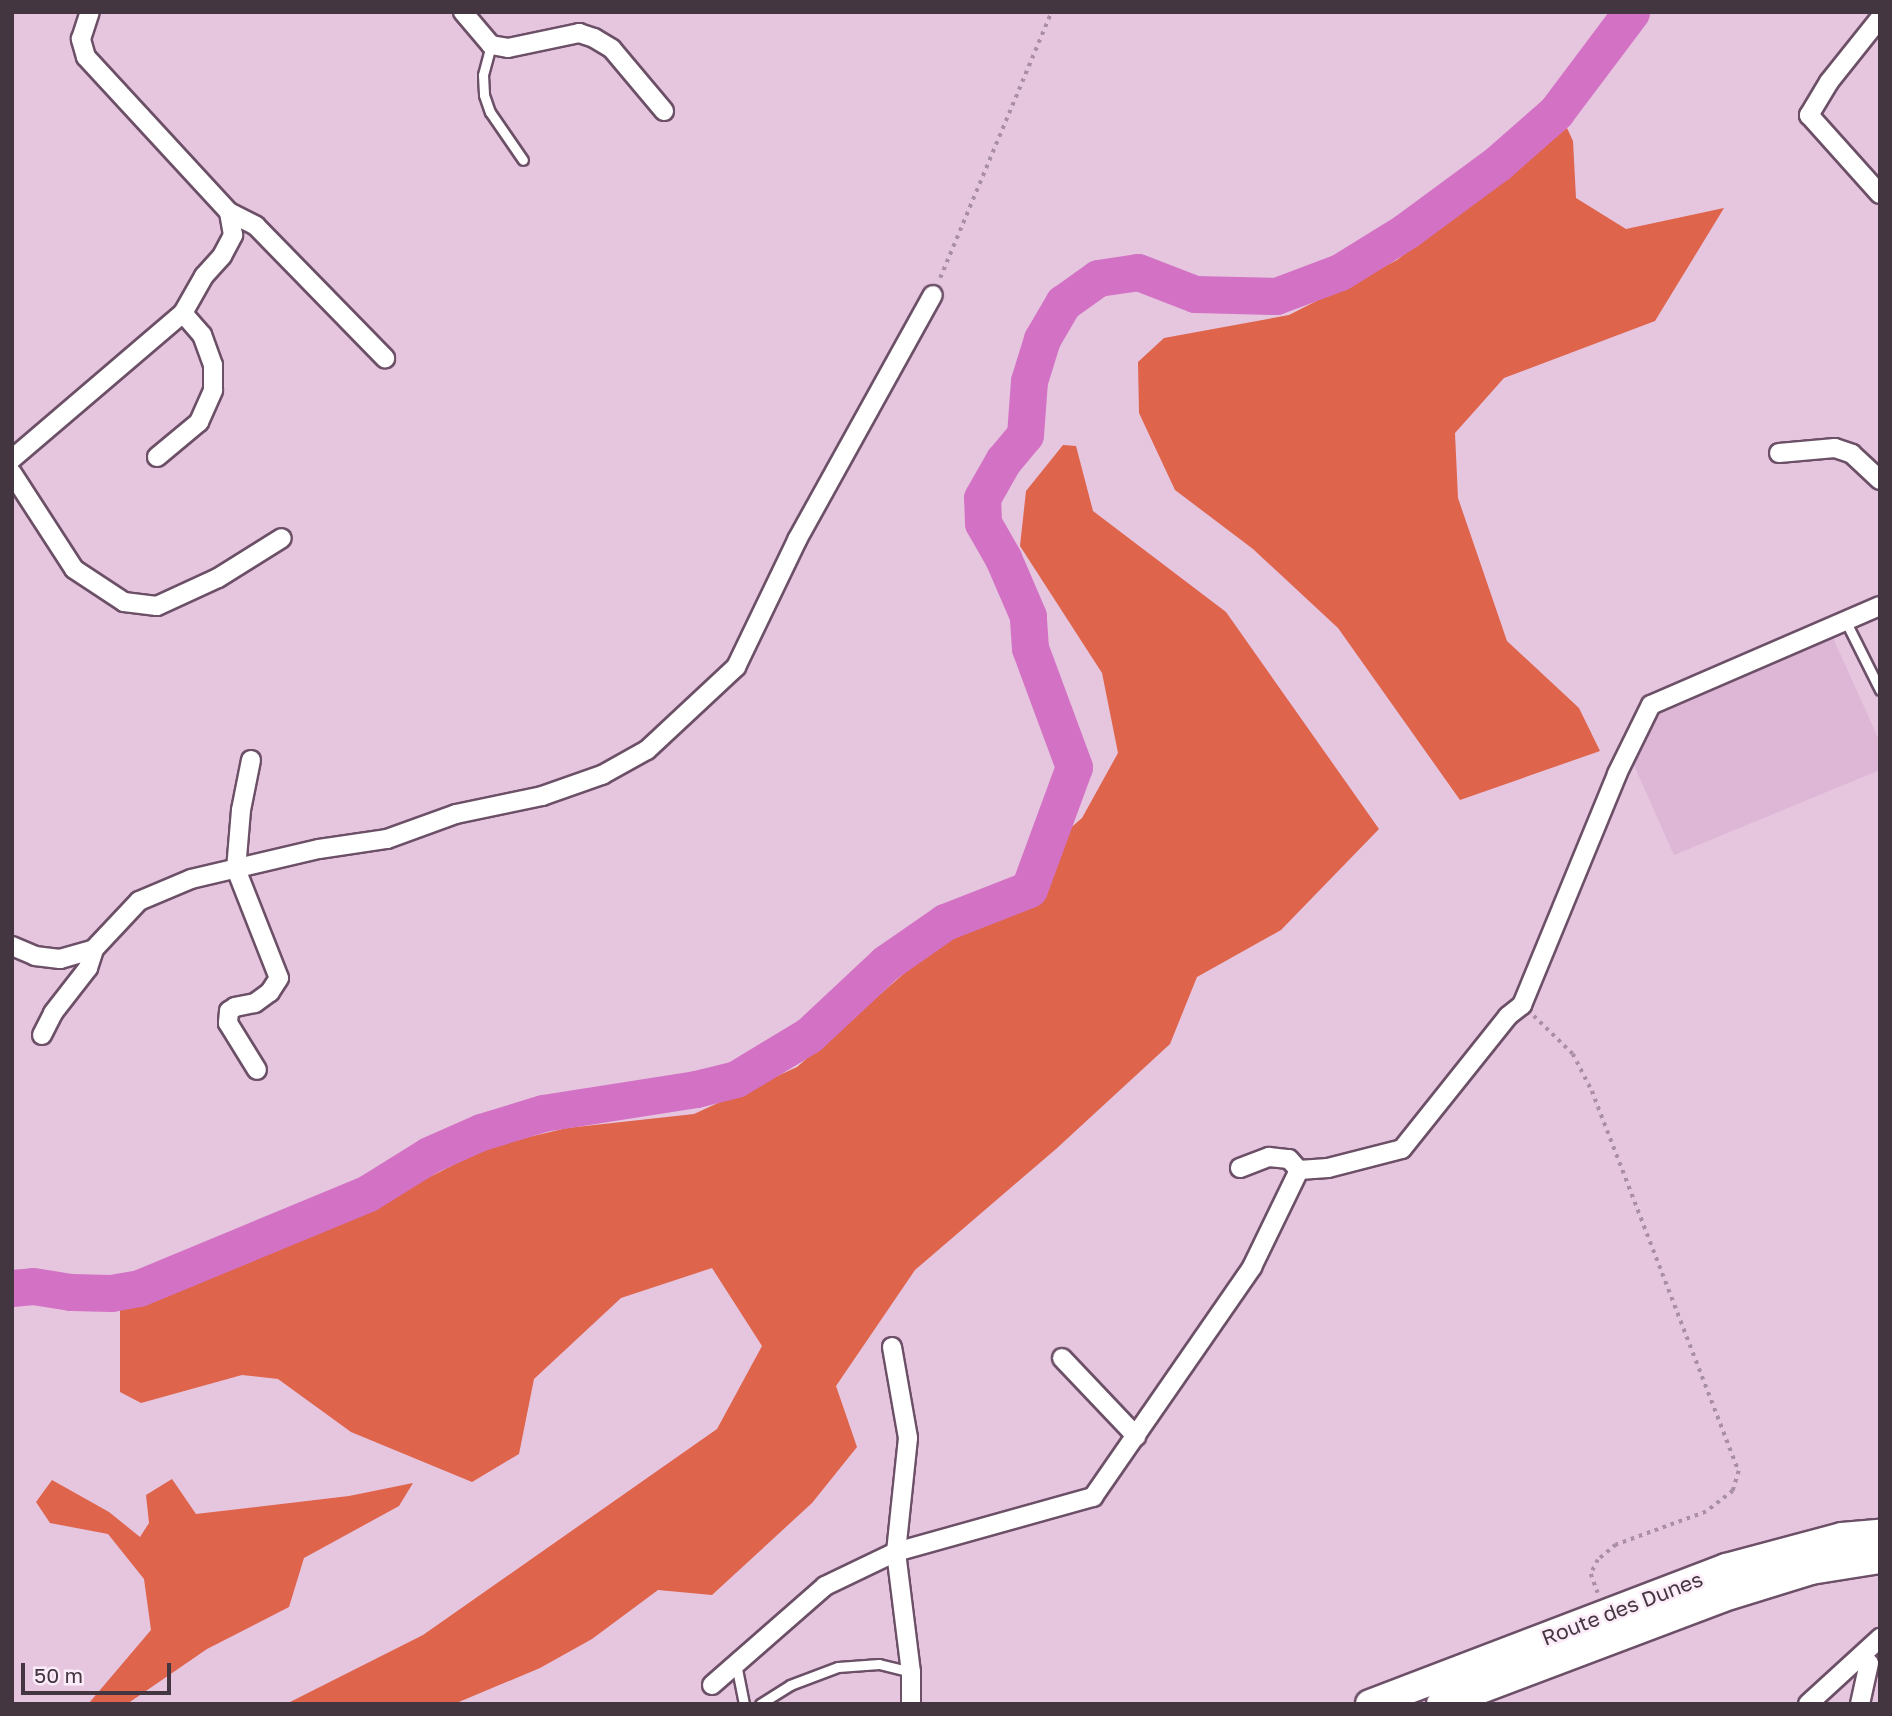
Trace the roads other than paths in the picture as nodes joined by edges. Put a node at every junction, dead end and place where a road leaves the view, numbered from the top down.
1 (90, 12) edge
2 (463, 12) edge
3 (1880, 18) edge
4 (491, 45) junction
5 (664, 111) dead end
6 (523, 160) dead end
7 (1880, 194) edge
8 (229, 212) junction
9 (933, 295) road end
10 (183, 313) junction
11 (385, 358) dead end
12 (1779, 453) dead end
13 (157, 457) dead end
14 (12, 459) edge
15 (12, 472) edge
16 (1880, 480) edge
17 (282, 538) dead end
18 (1880, 606) edge
19 (1846, 620) junction
20 (1880, 690) edge
21 (251, 760) dead end
22 (236, 869) junction
23 (12, 946) edge
24 (94, 949) junction
25 (42, 1035) dead end
26 (257, 1070) dead end
27 (1240, 1168) dead end
28 (1299, 1170) junction
29 (892, 1347) dead end
30 (1062, 1358) dead end
31 (1136, 1436) junction
32 (1880, 1534) edge
33 (896, 1552) junction
34 (1880, 1559) edge
35 (1880, 1638) edge
36 (1870, 1662) edge
37 (736, 1664) junction
38 (911, 1672) junction
39 (712, 1685) dead end
40 (744, 1704) edge
41 (761, 1704) edge
42 (911, 1704) edge
43 (1370, 1704) edge
44 (1441, 1704) edge
45 (1808, 1704) edge
46 (1860, 1704) edge

1 - 8 street
2 - 4 street
3 - 7 street
4 - 5 street
4 - 6 lane
8 - 10 street
8 - 11 street
9 - 22 street
10 - 13 street
10 - 14 street
12 - 16 street
15 - 17 street
18 - 19 street
19 - 20 lane
19 - 28 street
21 - 22 street
22 - 24 street
22 - 26 street
23 - 24 street
24 - 25 street
27 - 28 street
28 - 31 street
29 - 33 street
30 - 31 street
31 - 33 street
32 - 43 main road, Route des Dunes
33 - 37 street
33 - 38 street
34 - 44 main road, Route des Dunes
35 - 36 street
36 - 45 street
36 - 46 street
37 - 39 street
37 - 40 lane
38 - 41 lane
38 - 42 street

